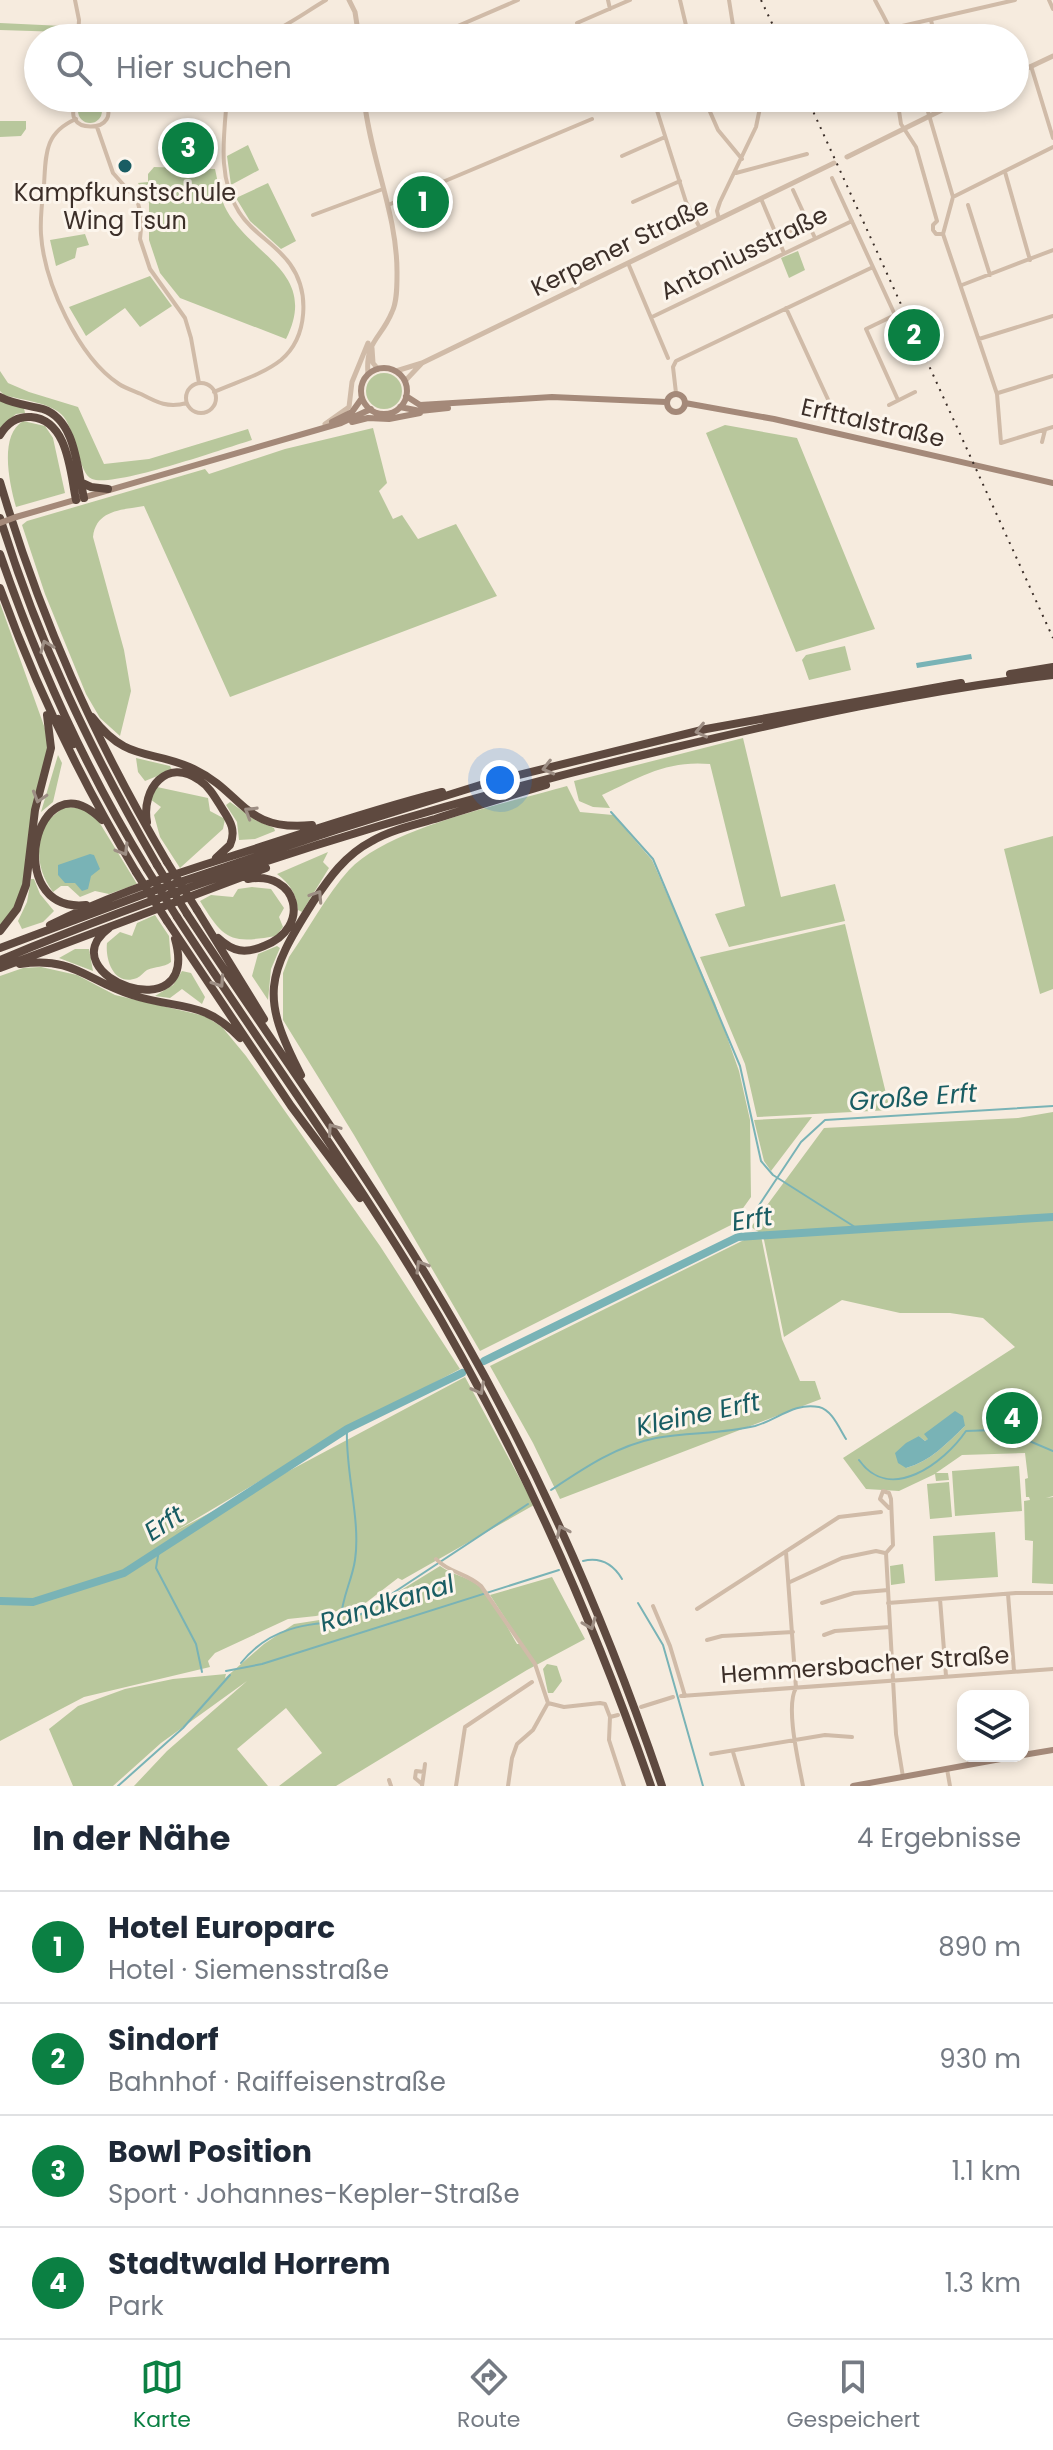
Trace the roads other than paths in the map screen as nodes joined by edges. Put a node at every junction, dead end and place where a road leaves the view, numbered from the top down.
1 (75, 0) edge
2 (326, 0) edge
3 (349, 0) edge
4 (518, 0) edge
5 (608, 0) edge
6 (630, 0) edge
7 (680, 0) edge
8 (729, 0) edge
9 (875, 0) edge
10 (1015, 0) edge
11 (1049, 0) edge
12 (610, 9) junction
13 (1053, 9) edge
14 (931, 20) junction
15 (577, 23) dead end
16 (917, 23) joint
17 (79, 24) edge
18 (284, 24) edge
19 (357, 24) edge
20 (462, 24) edge
21 (686, 24) edge
22 (733, 24) edge
23 (887, 24) edge
24 (911, 24) edge
25 (932, 24) edge
26 (1053, 56) edge
27 (1031, 66) joint
28 (74, 112) edge
29 (107, 112) edge
30 (226, 112) edge
31 (366, 112) edge
32 (657, 112) edge
33 (710, 112) edge
34 (759, 112) edge
35 (899, 112) edge
36 (928, 112) edge
37 (937, 112) edge
38 (929, 116) junction
39 (76, 119) junction
40 (592, 119) dead end
41 (97, 127) junction
42 (904, 129) junction
43 (665, 137) junction
44 (1053, 138) edge
45 (1053, 147) edge
46 (807, 154) dead end
47 (622, 156) dead end
48 (847, 157) dead end
49 (742, 159) junction
50 (834, 163) dead end
51 (1005, 172) junction
52 (736, 173) junction
53 (832, 178) dead end
54 (680, 181) junction
55 (383, 189) junction
56 (793, 190) dead end
57 (953, 197) junction
58 (762, 201) dead end
59 (633, 202) dead end
60 (388, 205) junction
61 (968, 205) dead end
62 (313, 215) dead end
63 (719, 219) junction
64 (852, 221) junction
65 (937, 221) junction
66 (808, 223) junction
67 (945, 223) junction
68 (700, 228) junction
69 (941, 234) junction
70 (777, 237) junction
71 (815, 238) junction
72 (1053, 250) edge
73 (784, 253) junction
74 (1030, 260) junction
75 (628, 263) junction
76 (873, 267) junction
77 (990, 275) junction
78 (962, 285) junction
79 (786, 308) junction
80 (1053, 316) edge
81 (652, 317) junction
82 (380, 331) junction
83 (979, 339) junction
84 (668, 358) dead end
85 (422, 363) junction
86 (378, 369) junction
87 (396, 371) junction
88 (368, 374) junction
89 (1053, 376) edge
90 (405, 381) junction
91 (199, 383) junction
92 (214, 392) junction
93 (915, 392) dead end
94 (676, 393) junction
95 (997, 394) junction
96 (406, 396) junction
97 (0, 397) edge
98 (362, 398) junction
99 (500, 400) junction
100 (898, 400) junction
101 (666, 402) junction
102 (187, 403) junction
103 (685, 403) junction
104 (889, 405) dead end
105 (831, 406) dead end
106 (400, 407) junction
107 (371, 409) junction
108 (430, 410) junction
109 (341, 423) junction
110 (322, 426) junction
111 (1053, 427) edge
112 (1045, 430) junction
113 (0, 435) edge
114 (1042, 442) dead end
115 (0, 482) edge
116 (80, 482) junction
117 (1053, 483) edge
118 (108, 489) junction
119 (80, 499) junction
120 (0, 520) edge
121 (0, 554) edge
122 (0, 588) edge
123 (1053, 667) edge
124 (1053, 675) edge
125 (39, 687) junction
126 (82, 703) junction
127 (85, 758) junction
128 (605, 764) junction
129 (490, 782) junction
130 (325, 824) junction
131 (109, 827) junction
132 (148, 830) junction
133 (310, 848) junction
134 (205, 864) junction
135 (235, 881) junction
136 (98, 902) junction
137 (116, 923) junction
138 (169, 924) junction
139 (210, 930) junction
140 (0, 931) edge
141 (13, 943) junction
142 (0, 948) edge
143 (3, 965) edge
144 (256, 1055) junction
145 (306, 1083) junction
146 (314, 1101) junction
147 (390, 1236) junction
148 (889, 1508) dead end
149 (881, 1512) dead end
150 (786, 1552) junction
151 (886, 1553) junction
152 (437, 1560) dead end
153 (790, 1582) junction
154 (888, 1590) junction
155 (1008, 1594) junction
156 (1053, 1595) edge
157 (940, 1599) junction
158 (822, 1603) dead end
159 (888, 1603) junction
160 (653, 1606) dead end
161 (697, 1609) dead end
162 (890, 1627) junction
163 (793, 1632) junction
164 (824, 1635) dead end
165 (707, 1640) dead end
166 (1053, 1669) edge
167 (1014, 1671) junction
168 (946, 1676) junction
169 (893, 1681) junction
170 (532, 1682) dead end
171 (796, 1688) junction
172 (673, 1697) dead end
173 (548, 1703) junction
174 (641, 1707) dead end
175 (618, 1715) dead end
176 (610, 1717) junction
177 (852, 1737) dead end
178 (795, 1740) junction
179 (1053, 1750) edge
180 (733, 1752) junction
181 (711, 1754) dead end
182 (1029, 1754) edge
183 (986, 1762) edge
184 (425, 1764) dead end
185 (947, 1769) junction
186 (903, 1777) junction
187 (389, 1780) dead end
188 (422, 1785) edge
189 (391, 1786) edge
190 (456, 1786) edge
191 (508, 1786) edge
192 (624, 1786) edge
193 (651, 1786) edge
194 (662, 1786) edge
195 (743, 1786) edge
196 (803, 1786) edge
197 (853, 1786) edge
198 (950, 1786) edge

1 - 17 street
2 - 18 street
3 - 19 street
4 - 20 street
5 - 12 street
6 - 12 street
7 - 21 street
8 - 22 street
9 - 23 street
10 - 14 street
11 - 13 street
12 - 15 street
14 - 16 street
14 - 25 street
16 - 24 street
26 - 27 street
27 - 44 street
28 - 39 street
29 - 41 street
30 - 92 street
31 - 55 street
32 - 43 street
33 - 49 street
34 - 49 street
35 - 42 street
36 - 38 street
37 - 38 street
38 - 42 street
38 - 57 street
39 - 41 street
39 - 102 street
40 - 60 street
41 - 91 street
42 - 48 street
42 - 65 street
43 - 47 street
43 - 54 street
45 - 51 street
46 - 52 street
49 - 52 street
50 - 63 street, Kerpener Straße
51 - 57 street
51 - 74 street
52 - 63 street
53 - 64 street
54 - 59 street
54 - 68 street
55 - 60 street
55 - 62 street
56 - 66 street
57 - 67 street
58 - 70 street
60 - 82 street
61 - 77 street
63 - 68 street, Kerpener Straße
64 - 71 street, Antoniusstraße
64 - 76 street
65 - 67 street
65 - 69 street
66 - 70 street
66 - 71 street
67 - 69 street
68 - 75 street, Kerpener Straße
69 - 78 street
70 - 73 street
71 - 73 street, Antoniusstraße
72 - 74 street
73 - 81 street, Antoniusstraße
74 - 77 street
75 - 81 street
75 - 85 street, Kerpener Straße
76 - 79 street
76 - 100 street
77 - 78 street
78 - 83 street
79 - 94 street
79 - 105 street
80 - 83 street
81 - 84 street
82 - 86 street
82 - 88 street
82 - 110 street
83 - 95 street
85 - 87 street, Kerpener Straße
85 - 90 street, Kerpener Straße
86 - 87 main road
86 - 88 main road
87 - 90 main road
88 - 98 main road
89 - 95 street
90 - 96 main road
91 - 92 street
91 - 102 street
92 - 102 street
93 - 100 street
94 - 101 main road
94 - 103 main road
95 - 112 street
96 - 99 main road
96 - 106 main road
97 - 116 highway
98 - 107 main road
98 - 110 main road
99 - 101 main road
99 - 108 main road
100 - 104 street
101 - 103 main road
103 - 117 main road, Erfttalstraße
106 - 107 main road
106 - 108 main road
107 - 109 main road
108 - 109 main road
109 - 110 main road
110 - 118 main road
111 - 112 street
112 - 114 street
113 - 119 highway
115 - 126 highway
116 - 118 highway
116 - 119 highway
118 - 119 main road
119 - 120 main road, bridge
146 -> 120 highway, bridge
121 - 127 highway
122 - 125 highway
123 -> 129 highway
124 - 128 highway
125 - 127 highway
125 - 131 highway
125 -> 140 highway
130 -> 126 highway
126 - 132 highway
127 -> 147 highway, bridge
128 - 133 highway
145 -> 128 highway
129 - 130 highway
129 - 141 highway
130 - 134 highway
131 - 136 highway
131 -> 138 highway, bridge
132 - 134 highway
132 - 139 highway, bridge
133 - 135 highway
133 - 143 highway
134 - 136 highway
135 - 137 highway
135 - 139 highway
136 - 141 highway
137 - 138 highway
137 - 143 highway
138 - 144 highway
139 - 145 highway
141 - 142 highway
143 - 144 highway
144 - 147 highway
145 - 146 highway
194 -> 146 highway
147 -> 193 highway
148 - 151 street
149 - 150 street
150 - 153 street
150 - 161 street
151 - 153 street
151 - 154 street
152 - 173 street
153 - 163 street
154 - 158 street
154 - 159 street
155 - 156 street
155 - 157 street
155 - 167 street
157 - 159 street
157 - 168 street
159 - 162 street
160 - 171 street, Hemmersbacher Straße
162 - 164 street
162 - 169 street
163 - 165 street
163 - 171 street
166 - 167 street, Hemmersbacher Straße
167 - 168 street, Hemmersbacher Straße
168 - 169 street, Hemmersbacher Straße
169 - 171 street, Hemmersbacher Straße
169 - 186 street
170 - 190 street
171 - 178 street
172 - 174 street
173 - 176 street
173 - 191 street
175 - 176 street
176 - 192 street
177 - 178 street
178 - 180 street
178 - 196 street
179 - 182 main road
180 - 181 street
180 - 195 street
183 - 185 main road
184 - 188 street
185 - 186 main road
185 - 198 street
186 - 197 main road
187 - 189 street

